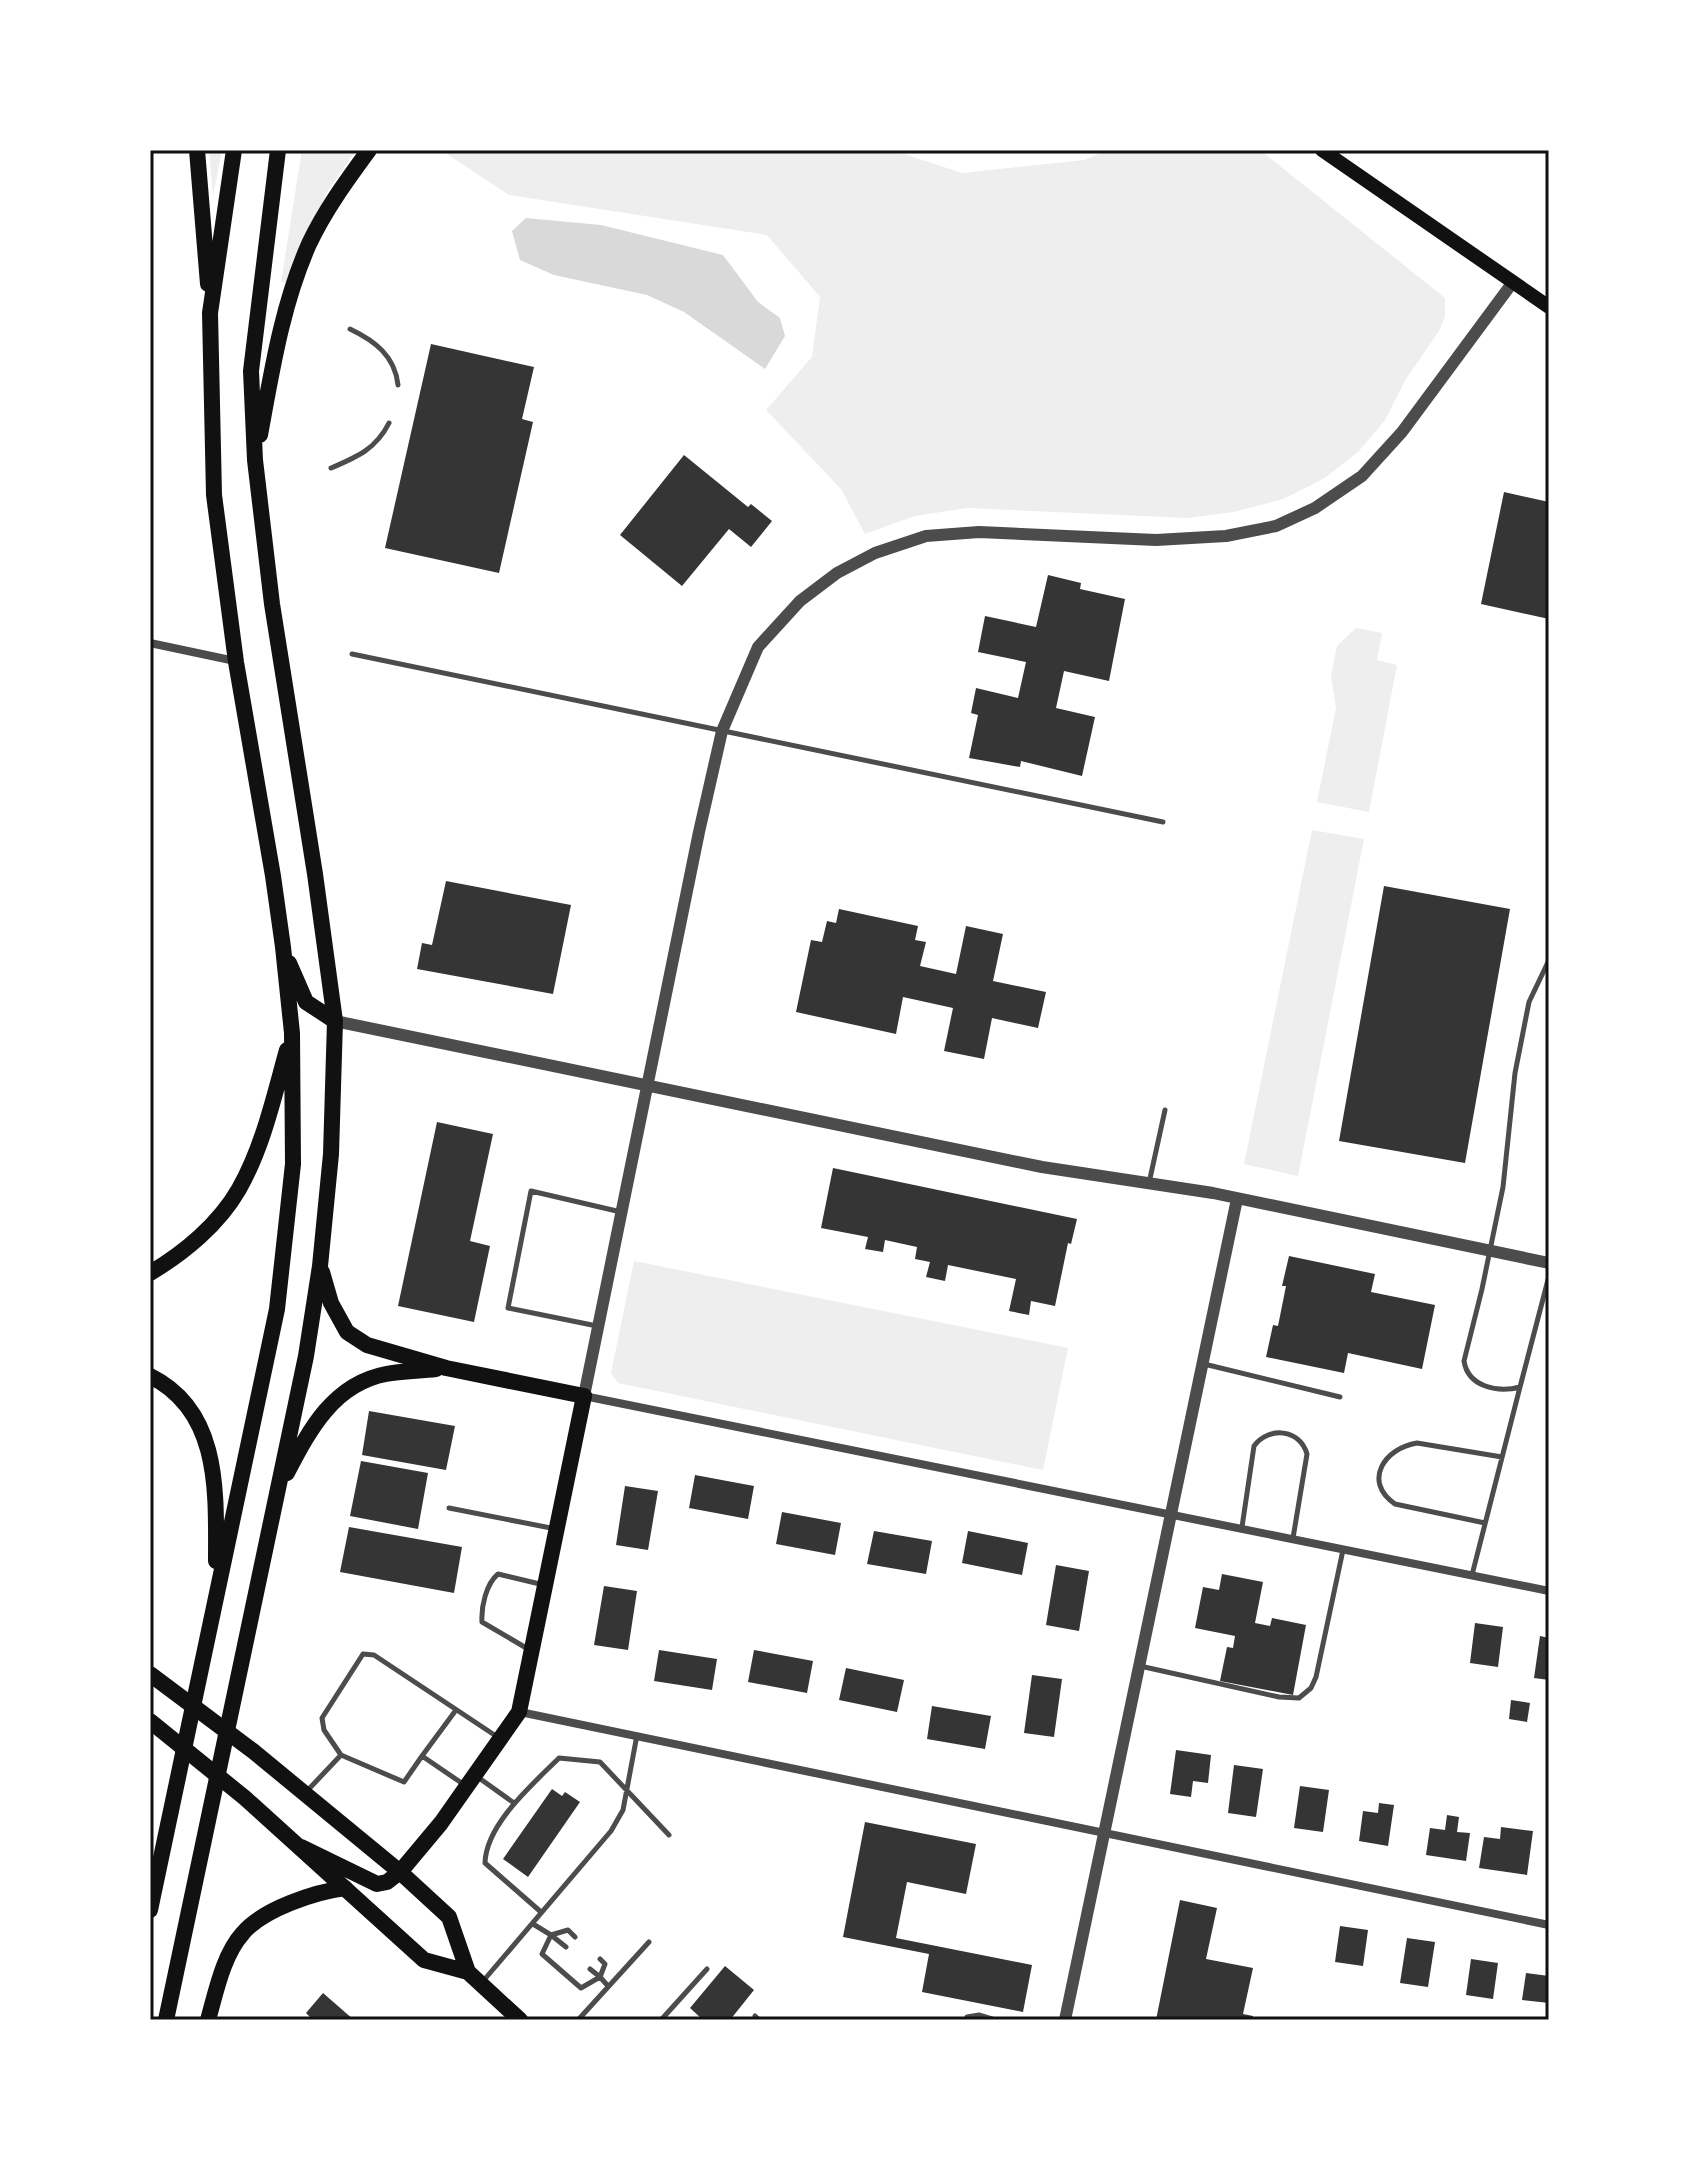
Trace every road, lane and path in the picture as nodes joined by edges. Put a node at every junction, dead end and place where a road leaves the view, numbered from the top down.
1 (197, 150) edge
2 (234, 150) edge
3 (278, 150) edge
4 (369, 150) edge
5 (1322, 150) edge
6 (1513, 282) junction
7 (1549, 307) edge
8 (210, 313) junction
9 (350, 329) dead end
10 (398, 385) dead end
11 (389, 423) dead end
12 (255, 460) junction
13 (331, 468) dead end
14 (150, 643) edge
15 (352, 654) dead end
16 (236, 662) junction
17 (722, 731) junction
18 (1163, 822) dead end
19 (283, 947) junction
20 (1549, 960) edge
21 (335, 1021) junction
22 (292, 1033) junction
23 (647, 1085) junction
24 (1165, 1110) dead end
25 (1149, 1183) junction
26 (1237, 1199) junction
27 (622, 1212) junction
28 (1489, 1250) junction
29 (1549, 1263) edge
30 (320, 1266) junction
31 (150, 1273) edge
32 (1549, 1276) edge
33 (598, 1326) junction
34 (1203, 1363) junction
35 (446, 1368) junction
36 (150, 1376) edge
37 (1520, 1387) junction
38 (584, 1396) junction
39 (1340, 1397) dead end
40 (1502, 1457) junction
41 (277, 1494) junction
42 (449, 1508) dead end
43 (1170, 1514) junction
44 (1485, 1523) junction
45 (1242, 1527) junction
46 (557, 1529) junction
47 (1293, 1538) junction
48 (1343, 1549) junction
49 (1472, 1576) junction
50 (545, 1585) junction
51 (1549, 1591) edge
52 (216, 1594) junction
53 (532, 1651) junction
54 (1140, 1666) junction
55 (150, 1674) edge
56 (456, 1710) junction
57 (519, 1712) junction
58 (153, 1723) edge
59 (637, 1735) junction
60 (500, 1739) junction
61 (341, 1755) junction
62 (422, 1756) junction
63 (471, 1780) junction
64 (626, 1788) junction
65 (305, 1794) junction
66 (514, 1803) junction
67 (1105, 1834) junction
68 (669, 1835) dead end
69 (301, 1847) junction
70 (400, 1872) junction
71 (345, 1888) junction
72 (150, 1910) edge
73 (541, 1912) junction
74 (533, 1924) junction
75 (1549, 1925) edge
76 (551, 1935) junction
77 (575, 1937) dead end
78 (649, 1942) dead end
79 (566, 1947) dead end
80 (600, 1959) dead end
81 (590, 1969) dead end
82 (707, 1969) dead end
83 (600, 1977) junction
84 (474, 1978) junction
85 (608, 1986) junction
86 (166, 2020) edge
87 (208, 2020) edge
88 (520, 2020) edge
89 (578, 2020) edge
90 (661, 2020) edge
91 (967, 2020) edge
92 (995, 2020) edge
93 (1065, 2020) edge

1 - 8 main road
2 - 8 main road
3 - 12 main road
4 - 12 main road
5 - 6 main road
6 - 7 main road
6 - 17 street
8 - 16 main road
9 - 10 lane
11 - 13 lane
12 - 21 main road
14 - 16 street
15 - 17 lane
16 - 19 main road
17 - 18 lane
17 - 23 street
19 - 21 main road
19 - 22 main road
20 - 28 lane
21 - 23 street
21 - 30 main road
22 - 31 main road
22 - 52 main road
23 - 25 street
23 - 27 street
24 - 25 lane
25 - 26 street
26 - 28 street
26 - 34 street
27 - 33 street
27 - 33 lane
28 - 29 street
28 - 37 lane
30 - 35 main road
30 - 41 main road
32 - 37 lane
33 - 38 street
34 - 39 lane
34 - 43 street
35 - 38 main road
35 - 41 main road
36 - 52 main road
37 - 40 lane
38 - 43 street
38 - 46 main road
40 - 44 lane
40 - 44 lane
41 - 86 main road
42 - 46 lane
43 - 45 street
43 - 54 street
44 - 49 lane
45 - 47 street
45 - 47 lane
46 - 50 main road
47 - 48 street
48 - 49 street
48 - 54 lane
49 - 51 street
50 - 53 main road
50 - 53 lane
52 - 72 main road
53 - 57 main road
54 - 67 street
55 - 65 main road
56 - 60 lane
56 - 61 lane
56 - 62 lane
57 - 59 street
57 - 60 main road
58 - 69 main road
59 - 64 lane
59 - 67 street
60 - 63 main road
61 - 62 lane
61 - 65 lane
62 - 63 lane
63 - 66 lane
63 - 70 main road
64 - 66 lane
64 - 68 lane
64 - 73 lane
65 - 70 main road
66 - 73 lane
67 - 75 street
67 - 93 street
69 - 70 main road
69 - 71 main road
70 - 84 main road
71 - 84 main road
71 - 87 main road
73 - 74 lane
74 - 76 lane
74 - 84 lane
76 - 77 lane
76 - 79 lane
76 - 83 lane
78 - 85 lane
80 - 83 lane
81 - 83 lane
82 - 90 lane
83 - 85 lane
84 - 88 main road
85 - 89 lane
91 - 92 lane

